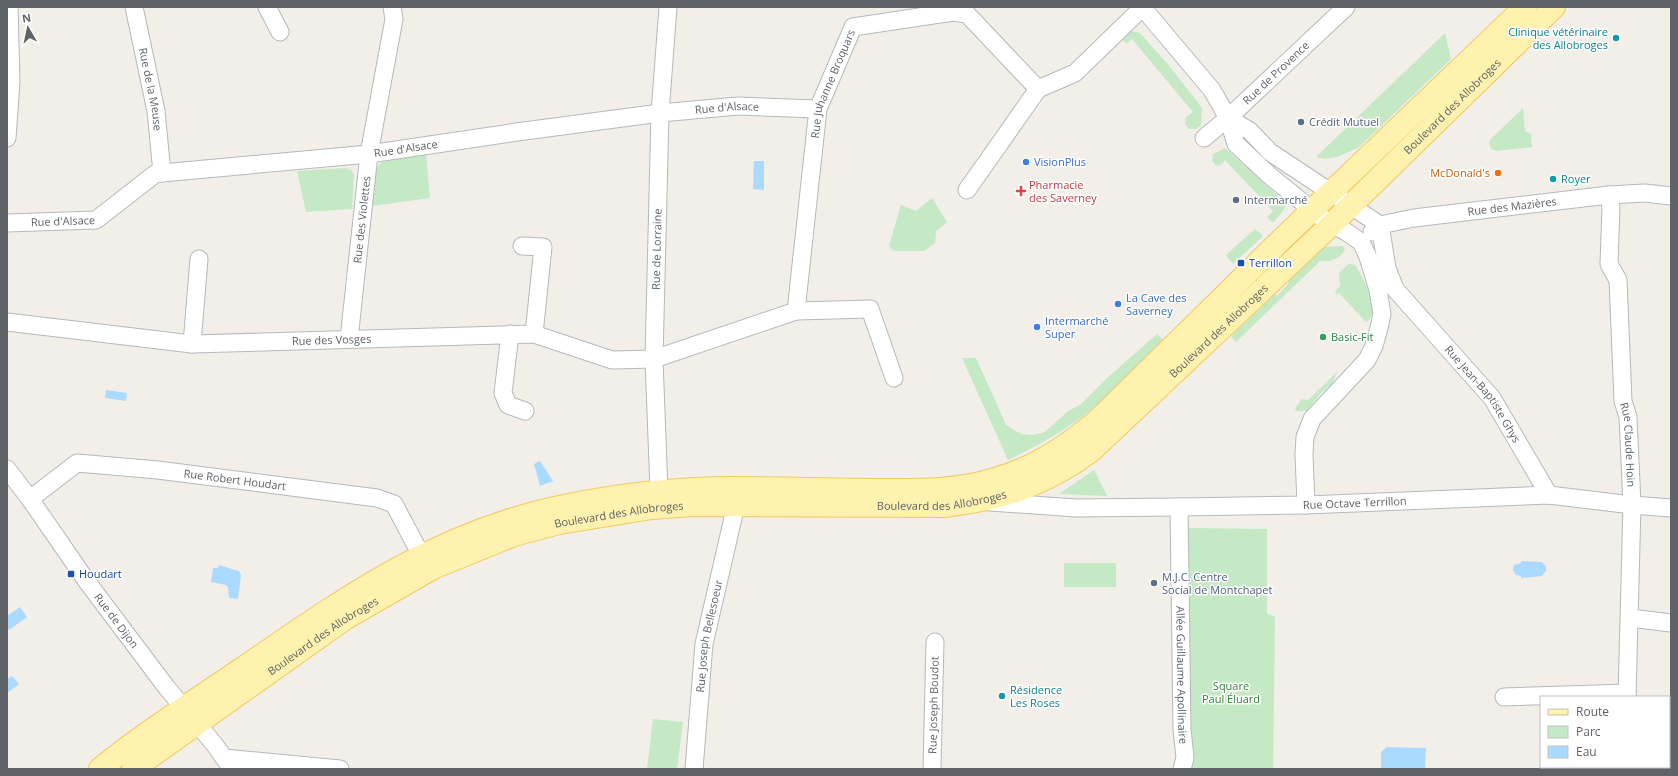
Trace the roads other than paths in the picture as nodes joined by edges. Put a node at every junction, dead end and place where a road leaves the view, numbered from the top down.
1 (9, 7) edge
2 (134, 7) edge
3 (267, 7) edge
4 (392, 7) edge
5 (668, 7) edge
6 (1143, 7) edge
7 (1346, 7) edge
8 (1525, 7) edge
9 (1554, 7) edge
10 (280, 32) dead end
11 (1038, 89) junction
12 (818, 109) junction
13 (660, 113) junction
14 (1228, 118) junction
15 (7, 131) edge
16 (7, 138) edge
17 (1204, 138) dead end
18 (369, 154) junction
19 (162, 173) junction
20 (967, 190) dead end
21 (1331, 193) junction
22 (1609, 195) junction
23 (1671, 196) edge
24 (1351, 204) junction
25 (1312, 210) junction
26 (7, 223) edge
27 (1331, 225) junction
28 (1380, 225) junction
29 (1361, 242) junction
30 (522, 246) dead end
31 (199, 259) dead end
32 (1406, 301) junction
33 (796, 311) junction
34 (1382, 314) junction
35 (7, 322) edge
36 (510, 334) junction
37 (534, 334) junction
38 (349, 339) junction
39 (192, 344) junction
40 (654, 359) junction
41 (894, 378) dead end
42 (526, 411) dead end
43 (7, 469) edge
44 (1042, 482) junction
45 (659, 491) junction
46 (1549, 495) junction
47 (30, 499) junction
48 (982, 501) junction
49 (736, 505) junction
50 (1306, 505) junction
51 (1632, 505) junction
52 (1179, 507) junction
53 (1076, 508) junction
54 (1671, 508) edge
55 (421, 555) junction
56 (1630, 618) junction
57 (1671, 623) edge
58 (935, 642) dead end
59 (1627, 695) edge
60 (1540, 696) edge
61 (1566, 696) edge
62 (1504, 697) dead end
63 (190, 716) junction
64 (228, 764) edge
65 (100, 769) edge
66 (133, 769) edge
67 (340, 769) edge
68 (694, 769) edge
69 (932, 769) edge
70 (1182, 769) edge

1 - 15 street
2 - 19 street, Rue de la Meuse
3 - 10 street
4 - 18 street, Rue des Violettes
5 - 13 street, Rue de Lorraine
6 - 11 street
6 - 14 street
7 - 14 street, Rue de Provence
8 - 21 main road, Boulevard des Allobroges
9 - 24 main road, Boulevard des Allobroges
11 - 12 street, Rue Juhanne Broquars
11 - 20 street
12 - 13 street, Rue d'Alsace
12 - 33 street, Rue Juhanne Broquars
13 - 18 street, Rue d'Alsace
13 - 40 street, Rue de Lorraine
14 - 17 street, Rue de Provence
14 - 21 street
14 - 25 street
15 - 16 street
18 - 19 street, Rue d'Alsace
18 - 38 street, Rue des Violettes
19 - 26 street, Rue d'Alsace
21 - 24 street
21 - 25 main road, Boulevard des Allobroges
22 - 23 street, Rue des Mazières
22 - 28 street, Rue des Mazières
22 - 51 street, Rue Claude Hoin
24 - 27 main road, Boulevard des Allobroges
24 - 28 street
25 - 27 street
25 - 45 main road, Boulevard des Allobroges
27 - 29 street
27 - 44 main road, Boulevard des Allobroges
28 - 29 street
28 - 32 street, Rue Jean-Baptiste Ghys
29 - 34 street
30 - 37 street
31 - 39 street
32 - 34 street
32 - 46 street, Rue Jean-Baptiste Ghys
33 - 40 street
33 - 41 street
34 - 50 street
35 - 39 street, Rue des Vosges
36 - 37 street, Rue des Vosges
36 - 38 street, Rue des Vosges
36 - 42 street
37 - 40 street, Rue des Vosges
38 - 39 street, Rue des Vosges
40 - 45 street, Rue de Lorraine
43 - 47 street, Rue de Dijon
44 - 48 main road, Boulevard des Allobroges
44 - 53 street, Rue Octave Terrillon
45 - 55 main road, Boulevard des Allobroges
46 - 50 street, Rue Octave Terrillon
46 - 51 street, Rue Octave Terrillon
47 - 55 street, Rue Robert Houdart
47 - 63 street, Rue de Dijon
48 - 49 main road, Boulevard des Allobroges
48 - 53 street, Rue Octave Terrillon
49 - 63 main road, Boulevard des Allobroges
49 - 68 street, Rue Joseph Bellesoeur
50 - 52 street, Rue Octave Terrillon
51 - 54 street, Rue Octave Terrillon
51 - 56 street, Rue Claude Hoin
52 - 53 street, Rue Octave Terrillon
52 - 70 street, Allée Guillaume Apollinaire
55 - 63 main road, Boulevard des Allobroges
56 - 57 street
56 - 59 street, Rue Claude Hoin
58 - 69 street, Rue Joseph Boudot
59 - 61 street
60 - 62 street
63 - 64 street, Rue de Dijon
63 - 65 main road
63 - 66 main road
64 - 67 street

